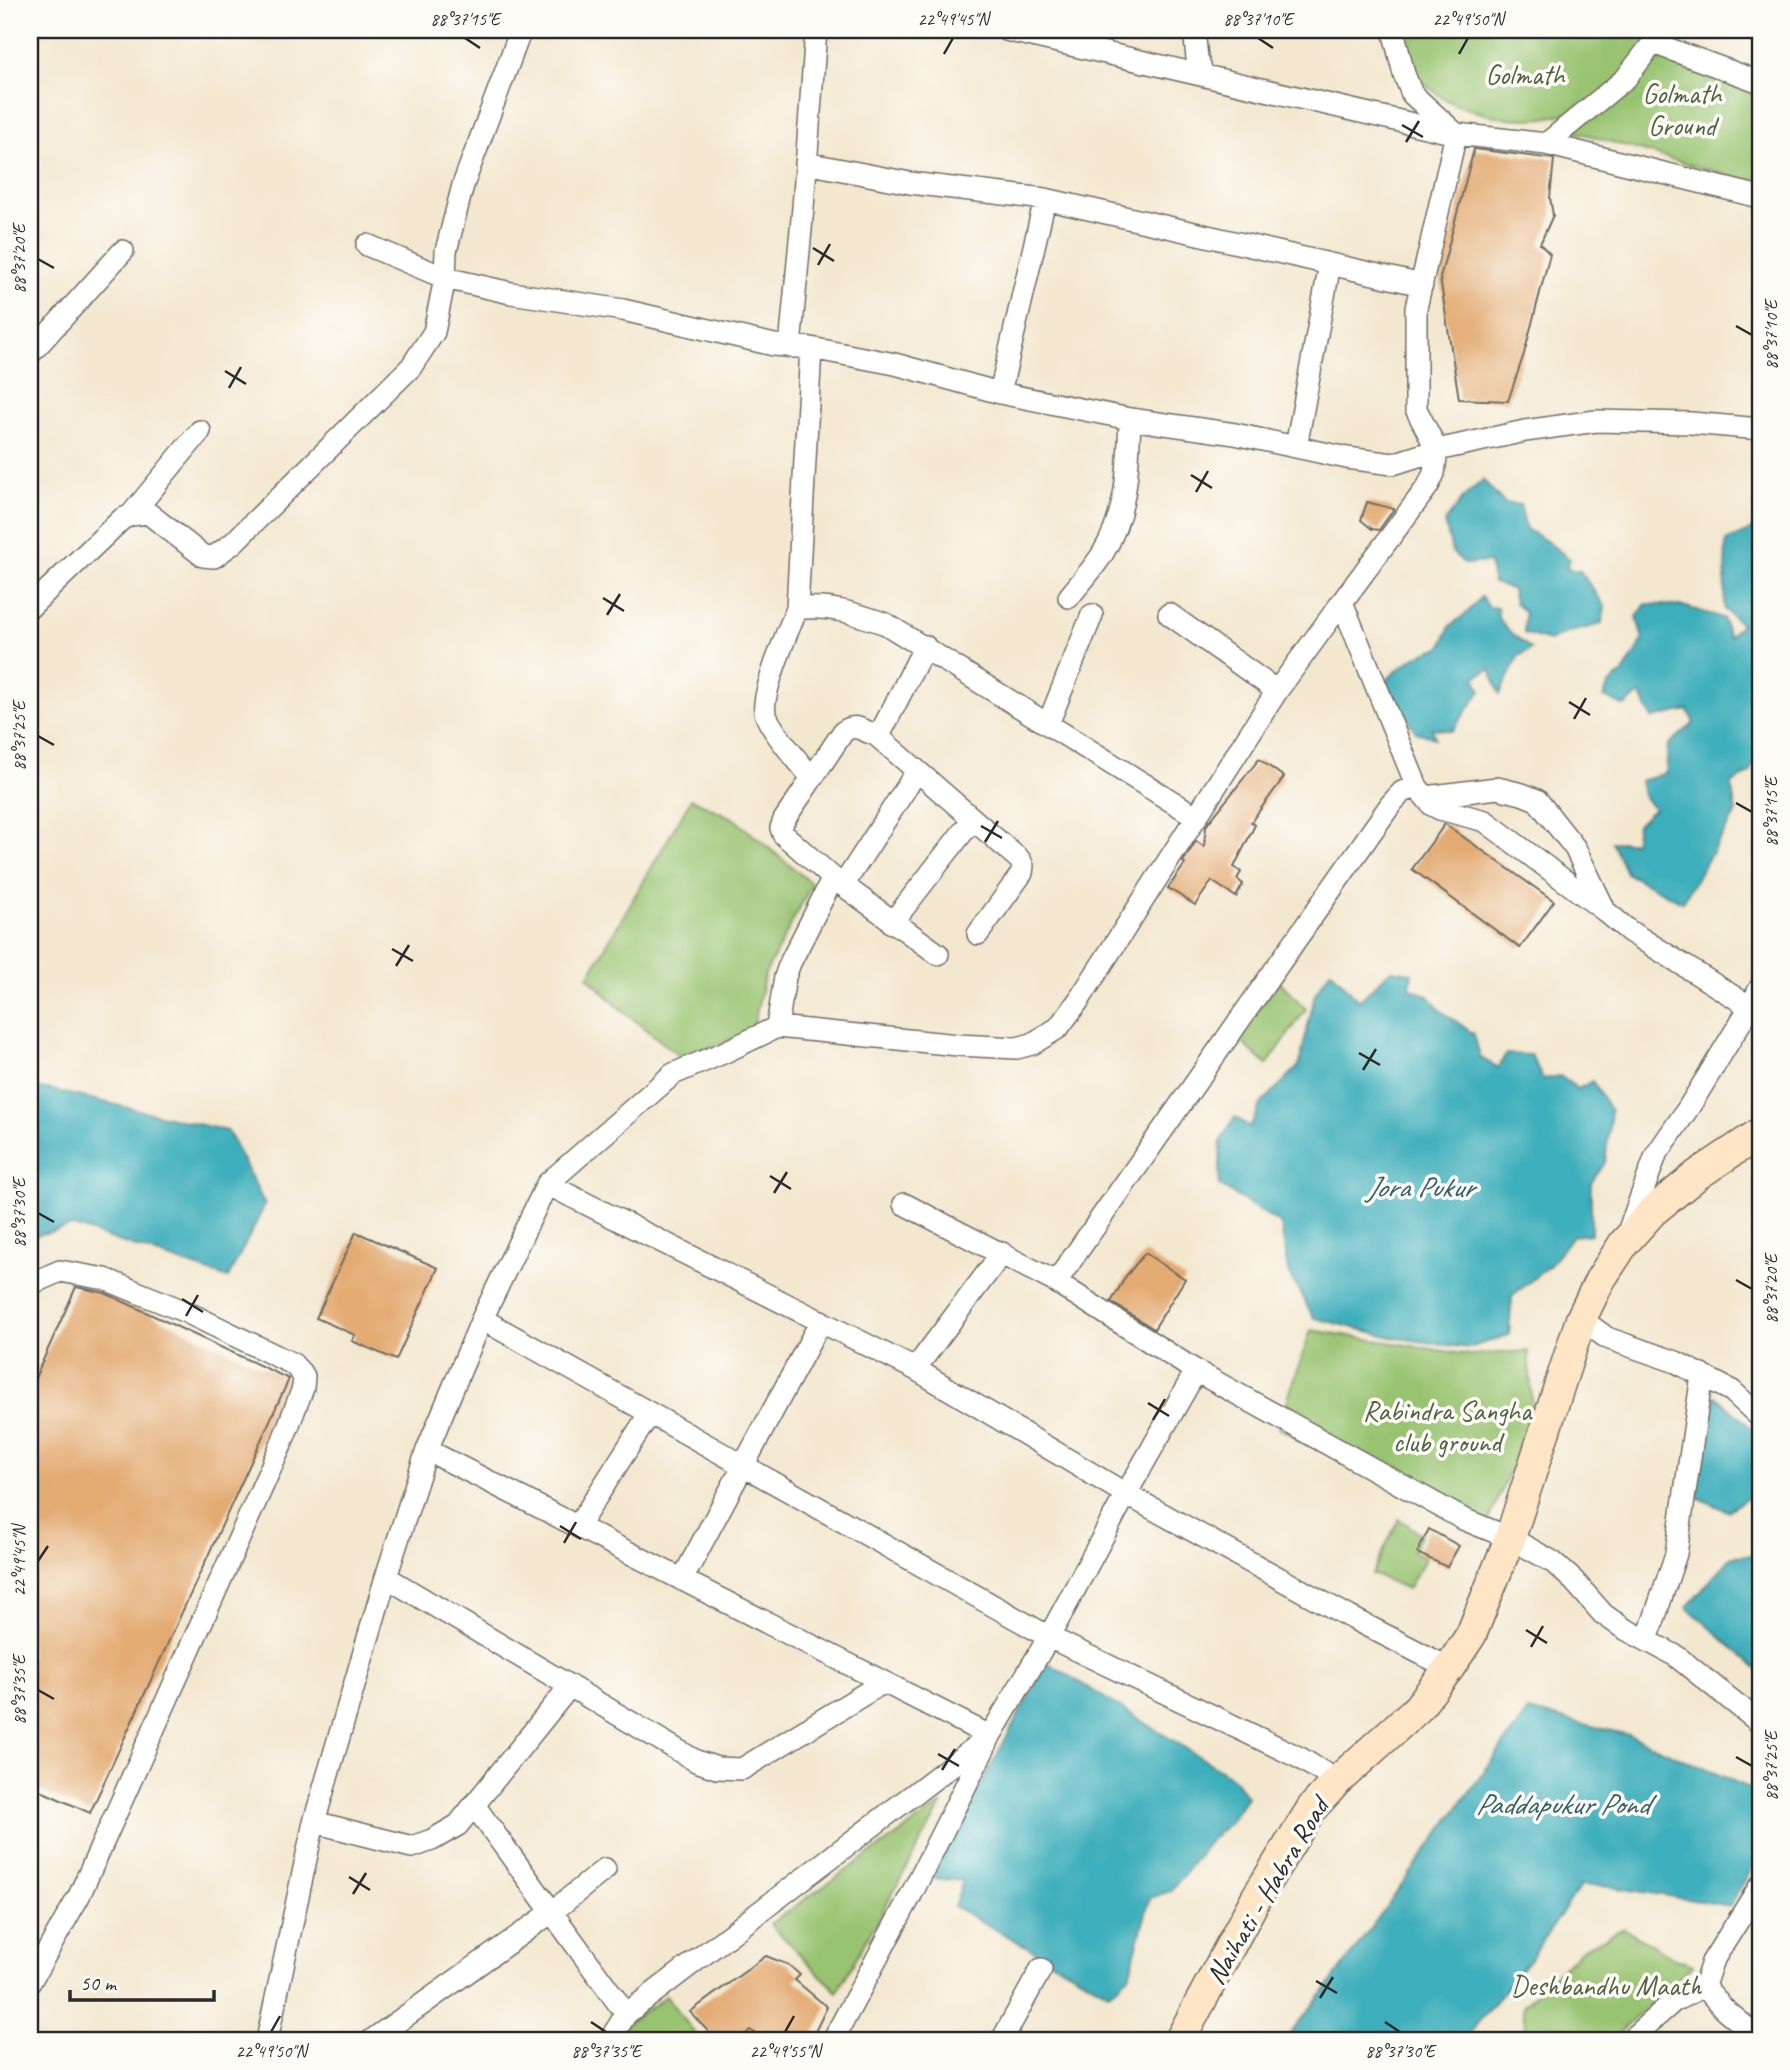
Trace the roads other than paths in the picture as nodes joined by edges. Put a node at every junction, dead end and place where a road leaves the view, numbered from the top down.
1 (521, 30) edge
2 (816, 30) edge
3 (1006, 30) edge
4 (1194, 30) edge
5 (1393, 30) edge
6 (1656, 37) edge
7 (1203, 75) junction
8 (1760, 82) edge
9 (1456, 134) junction
10 (1546, 144) junction
11 (806, 163) junction
12 (1760, 197) edge
13 (1045, 199) junction
14 (367, 244) dead end
15 (123, 251) dead end
16 (1330, 264) junction
17 (445, 278) junction
18 (1422, 285) junction
19 (800, 347) junction
20 (30, 354) edge
21 (1000, 393) junction
22 (1130, 419) junction
23 (1760, 429) edge
24 (200, 431) dead end
25 (1296, 447) junction
26 (1437, 450) junction
27 (131, 515) junction
28 (1069, 597) dead end
29 (1342, 602) junction
30 (30, 607) edge
31 (797, 609) junction
32 (1169, 614) dead end
33 (1092, 615) dead end
34 (925, 646) junction
35 (1277, 691) junction
36 (1048, 724) junction
37 (876, 735) junction
38 (917, 771) junction
39 (811, 778) junction
40 (1421, 792) junction
41 (1197, 817) junction
42 (974, 819) junction
43 (839, 881) junction
44 (1605, 911) junction
45 (892, 923) junction
46 (978, 934) dead end
47 (938, 954) dead end
48 (1755, 997) edge
49 (777, 1027) junction
50 (1760, 1133) edge
51 (547, 1184) junction
52 (904, 1204) dead end
53 (1624, 1243) junction
54 (1002, 1253) junction
55 (1056, 1282) junction
56 (30, 1284) edge
57 (482, 1319) junction
58 (1581, 1319) junction
59 (821, 1321) junction
60 (915, 1369) junction
61 (1196, 1371) junction
62 (1702, 1375) junction
63 (650, 1413) junction
64 (1760, 1418) edge
65 (427, 1450) junction
66 (743, 1465) junction
67 (1126, 1494) junction
68 (578, 1526) junction
69 (1510, 1538) junction
70 (386, 1577) junction
71 (682, 1580) junction
72 (1049, 1637) junction
73 (1647, 1640) junction
74 (1449, 1668) junction
75 (884, 1682) junction
76 (570, 1686) junction
77 (1760, 1723) edge
78 (990, 1736) junction
79 (1337, 1781) junction
80 (474, 1805) junction
81 (314, 1822) junction
82 (605, 1869) dead end
83 (1760, 1886) edge
84 (552, 1912) junction
85 (1041, 1969) dead end
86 (30, 1982) edge
87 (1704, 1986) junction
88 (626, 2014) junction
89 (401, 2020) junction
90 (1760, 2039) edge
91 (267, 2040) edge
92 (372, 2040) edge
93 (407, 2040) edge
94 (610, 2040) edge
95 (833, 2040) edge
96 (1002, 2040) edge
97 (1180, 2040) edge
98 (1630, 2040) edge

1 - 17 street
2 - 11 street
3 - 7 street
4 - 7 street
5 - 9 street
6 - 8 street
6 - 10 street
7 - 9 street
9 - 10 street
9 - 18 street
10 - 12 street
11 - 13 street
11 - 19 street
13 - 16 street
13 - 21 street
14 - 17 street
15 - 20 street
16 - 18 street
16 - 25 street
17 - 19 street
17 - 27 street
18 - 26 street
19 - 21 street
19 - 31 street
21 - 22 street
22 - 25 street
22 - 28 street
23 - 26 street
24 - 27 street
25 - 26 street
26 - 29 street
27 - 30 street
29 - 35 street
29 - 40 street
31 - 34 street
31 - 39 street
32 - 35 street
33 - 36 street
34 - 36 street
34 - 37 street
35 - 41 street
36 - 41 street
37 - 38 street
37 - 39 street
38 - 42 street
38 - 43 street
39 - 43 street
40 - 44 street
40 - 44 street
40 - 55 street
41 - 49 street
42 - 45 street
42 - 46 street
43 - 45 street
43 - 49 street
44 - 48 street
45 - 47 street
48 - 53 street
49 - 51 street
50 - 53 main road, Naihati - Habra Road
51 - 57 street
51 - 59 street
52 - 54 street
53 - 58 main road, Naihati - Habra Road
54 - 55 street
54 - 60 street
55 - 61 street
56 - 86 street
57 - 63 street
57 - 65 street
58 - 62 street
58 - 69 main road, Naihati - Habra Road
59 - 60 street
59 - 66 street
60 - 67 street
61 - 67 street
61 - 69 street
62 - 64 street
62 - 73 street
63 - 66 street
63 - 68 street
65 - 68 street
65 - 70 street
66 - 71 street
66 - 72 street
67 - 72 street
67 - 74 street
68 - 71 street
69 - 73 street
69 - 74 main road, Naihati - Habra Road
70 - 76 street
70 - 81 street
71 - 75 street
72 - 78 street
72 - 79 street
73 - 77 street
74 - 79 main road, Naihati - Habra Road
75 - 76 street
75 - 78 street
76 - 80 street
78 - 88 street
78 - 95 street
79 - 97 main road, Naihati - Habra Road
80 - 81 street
80 - 84 street
81 - 91 street
82 - 84 street
83 - 87 street
84 - 88 street
84 - 89 street
85 - 96 street
87 - 90 street
87 - 98 street
88 - 94 street
89 - 92 street
89 - 93 street

